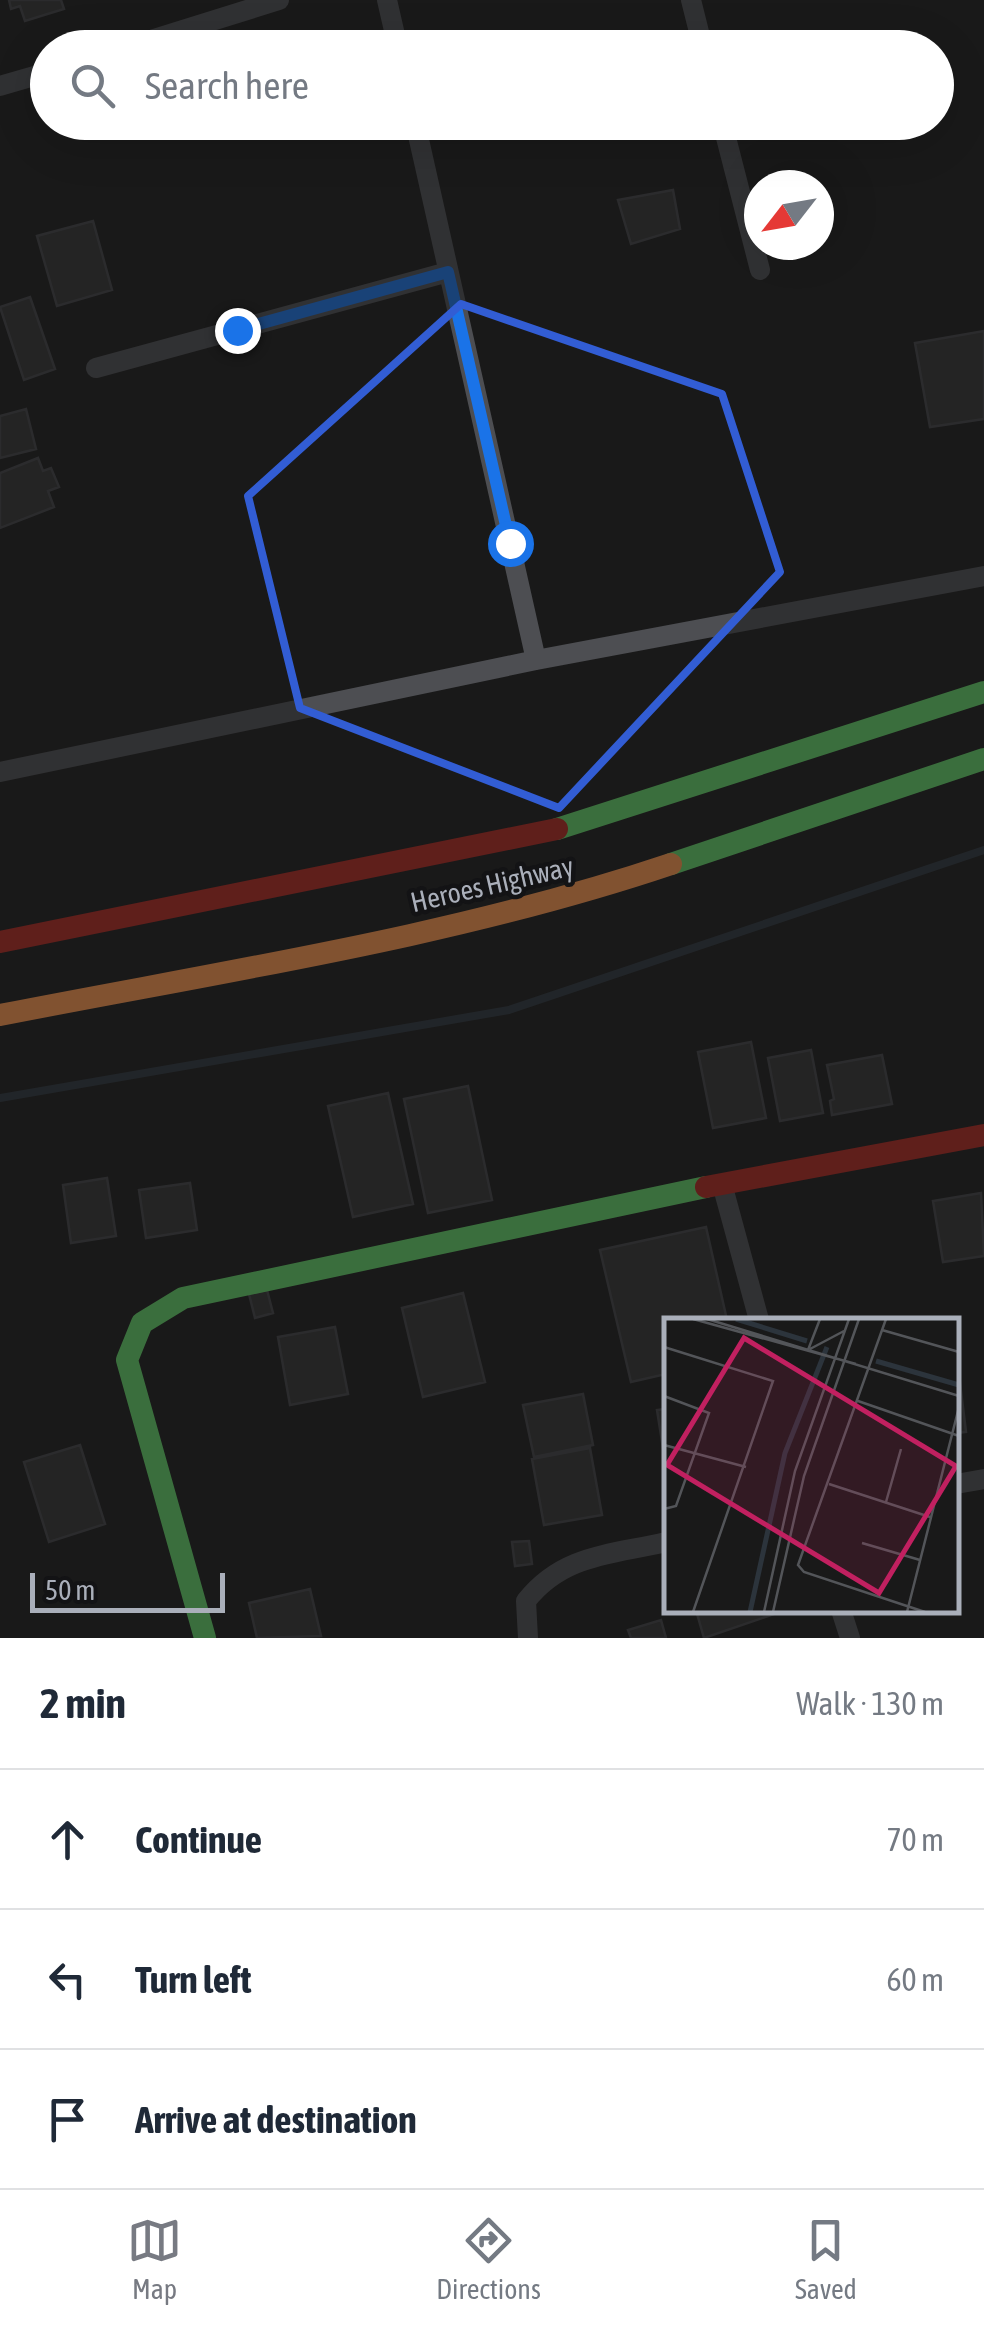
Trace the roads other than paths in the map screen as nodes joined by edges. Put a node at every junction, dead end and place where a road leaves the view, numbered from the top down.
1 (279, 0) edge
2 (387, 0) edge
3 (690, 0) edge
4 (183, 30) edge
5 (394, 30) edge
6 (698, 30) edge
7 (30, 77) edge
8 (0, 86) edge
9 (419, 140) edge
10 (727, 140) edge
11 (760, 270) dead end
12 (448, 272) junction
13 (96, 368) dead end
14 (984, 576) edge
15 (536, 660) junction
16 (984, 692) edge
17 (984, 759) edge
18 (0, 772) edge
19 (0, 942) edge
20 (0, 1014) edge
21 (984, 1135) edge
22 (722, 1184) junction
23 (758, 1318) edge
24 (984, 1480) edge
25 (959, 1484) edge
26 (664, 1542) edge
27 (843, 1613) edge
28 (205, 1638) edge
29 (528, 1638) edge
30 (850, 1638) edge

1 - 4 street
2 - 5 street
3 - 6 street
7 - 8 street
9 - 12 street
10 - 11 street
12 - 13 street
12 - 15 street
14 - 15 street
15 - 18 street
16 - 19 main road, Heroes Highway
17 - 20 main road, Heroes Highway
21 - 22 main road
22 - 23 street
22 - 28 main road
24 - 25 street
26 - 29 street
27 - 30 street

